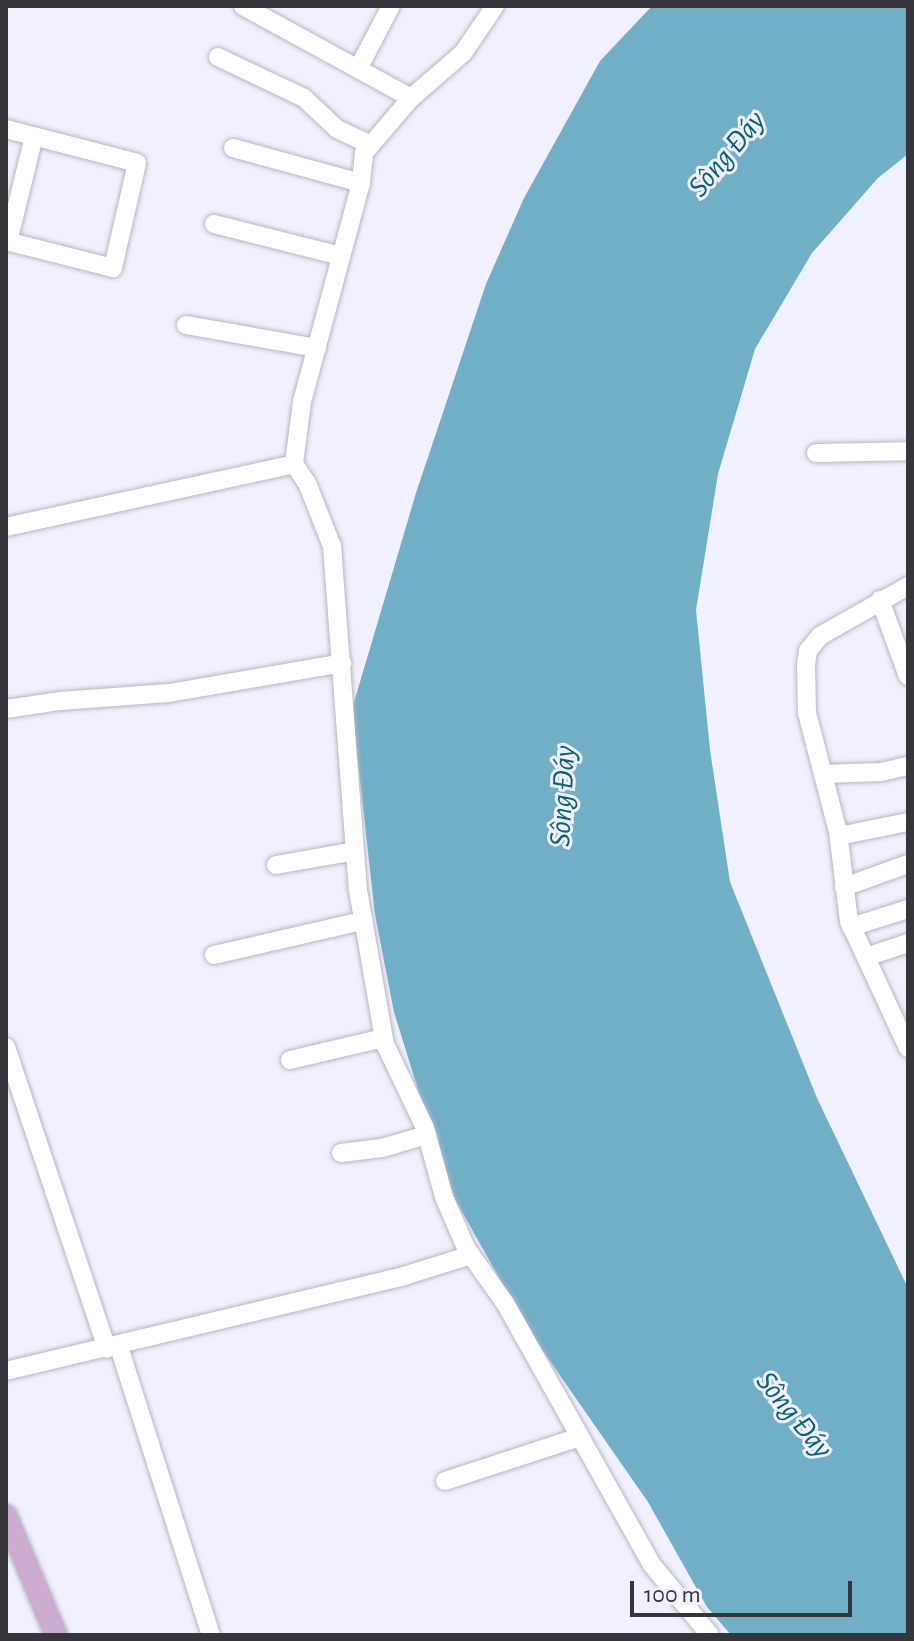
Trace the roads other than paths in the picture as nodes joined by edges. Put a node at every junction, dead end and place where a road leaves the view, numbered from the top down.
1 (243, 6) edge
2 (391, 6) edge
3 (495, 6) edge
4 (218, 57) dead end
5 (358, 69) junction
6 (411, 98) junction
7 (6, 129) edge
8 (34, 136) junction
9 (369, 144) junction
10 (233, 148) dead end
11 (361, 183) junction
12 (214, 224) dead end
13 (7, 241) edge
14 (341, 256) junction
15 (186, 325) dead end
16 (317, 348) junction
17 (908, 451) edge
18 (816, 453) dead end
19 (294, 464) junction
20 (6, 527) edge
21 (908, 586) edge
22 (880, 600) junction
23 (342, 663) junction
24 (908, 676) edge
25 (6, 709) edge
26 (908, 766) edge
27 (823, 774) junction
28 (908, 822) edge
29 (839, 836) junction
30 (355, 851) junction
31 (908, 864) edge
32 (276, 865) dead end
33 (844, 887) junction
34 (908, 909) edge
35 (363, 921) junction
36 (851, 927) junction
37 (908, 943) edge
38 (214, 955) dead end
39 (866, 957) junction
40 (383, 1038) junction
41 (6, 1047) edge
42 (908, 1048) edge
43 (290, 1060) dead end
44 (427, 1135) junction
45 (341, 1153) dead end
46 (471, 1255) junction
47 (113, 1348) junction
48 (6, 1371) edge
49 (580, 1437) junction
50 (445, 1481) dead end
51 (6, 1516) edge
52 (56, 1635) edge
53 (211, 1635) edge
54 (710, 1635) edge

1 - 5 street
2 - 5 street
3 - 6 street
4 - 9 street
5 - 6 street
6 - 9 street
7 - 8 street
8 - 13 street
8 - 13 street
9 - 11 street
10 - 11 street
11 - 14 street
12 - 14 street
14 - 16 street
15 - 16 street
16 - 19 street
17 - 18 street
19 - 20 street
19 - 23 street
21 - 22 street
22 - 24 street
22 - 27 street
23 - 25 street
23 - 30 street
26 - 27 street
27 - 29 street
28 - 29 street
29 - 33 street
30 - 32 street
30 - 35 street
31 - 33 street
33 - 36 street
34 - 36 street
35 - 38 street
35 - 40 street
36 - 39 street
37 - 39 street
39 - 42 street
40 - 43 street
40 - 44 street
41 - 47 street
44 - 45 street
44 - 46 street
46 - 47 street
46 - 49 street
47 - 48 street
47 - 53 street
49 - 50 street
49 - 54 street
51 - 52 main road

